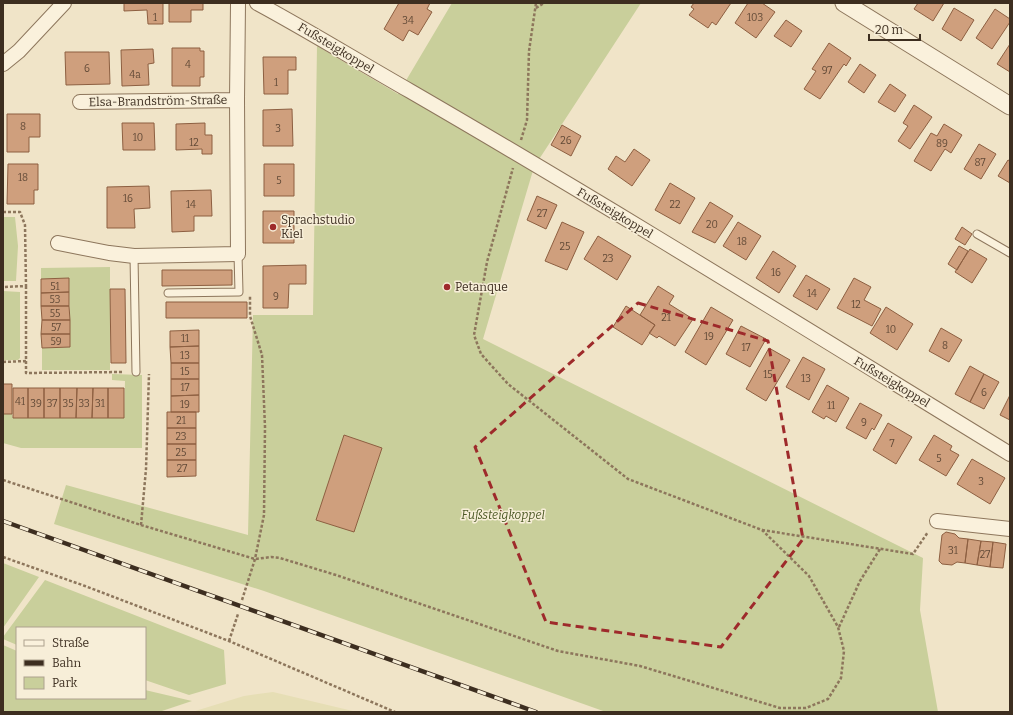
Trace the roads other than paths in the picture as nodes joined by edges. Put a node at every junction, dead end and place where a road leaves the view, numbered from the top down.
1 (64, 3) edge
2 (238, 3) edge
3 (257, 3) edge
4 (844, 3) edge
5 (3, 64) edge
6 (237, 100) junction
7 (80, 102) dead end
8 (1010, 106) edge
9 (977, 234) dead end
10 (58, 243) dead end
11 (1010, 253) edge
12 (238, 254) junction
13 (134, 256) junction
14 (168, 292) dead end
15 (136, 372) road end
16 (1010, 454) edge
17 (937, 521) road end
18 (1010, 530) edge

1 - 5 street
2 - 6 street, Elsa-Brandström-Straße
3 - 16 street, Fußsteigkoppel
4 - 8 street
6 - 7 street, Elsa-Brandström-Straße
6 - 12 street, Elsa-Brandström-Straße
9 - 11 lane
10 - 13 street
12 - 13 street
12 - 14 lane
13 - 15 lane
17 - 18 street

